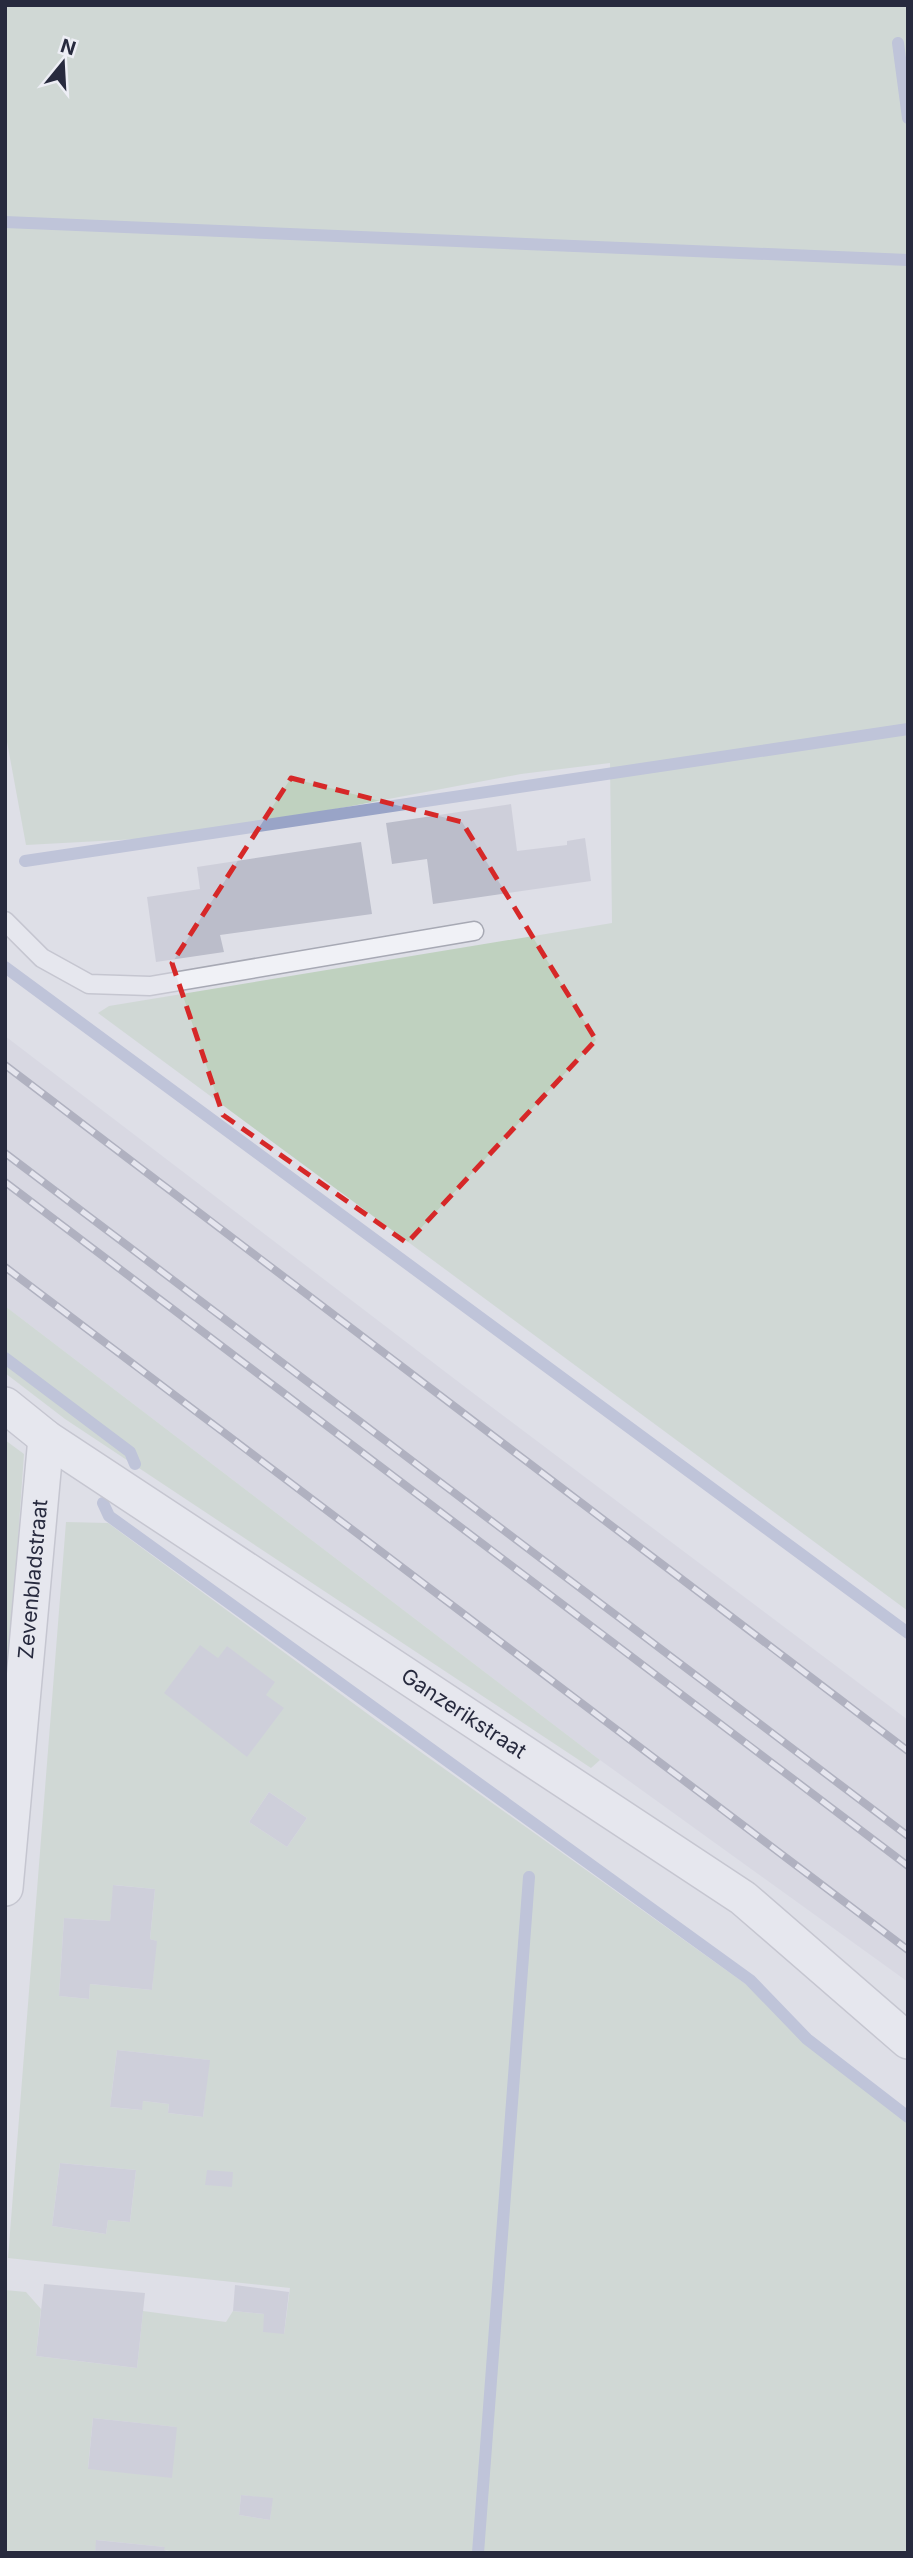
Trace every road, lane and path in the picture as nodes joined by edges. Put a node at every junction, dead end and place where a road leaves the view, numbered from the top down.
1 (5, 921) edge
2 (474, 931) dead end
3 (5, 1405) edge
4 (46, 1438) junction
5 (5, 1888) edge
6 (908, 2041) edge

1 - 2 lane
3 - 4 street, Ganzerikstraat
4 - 5 street, Zevenbladstraat
4 - 6 street, Ganzerikstraat

